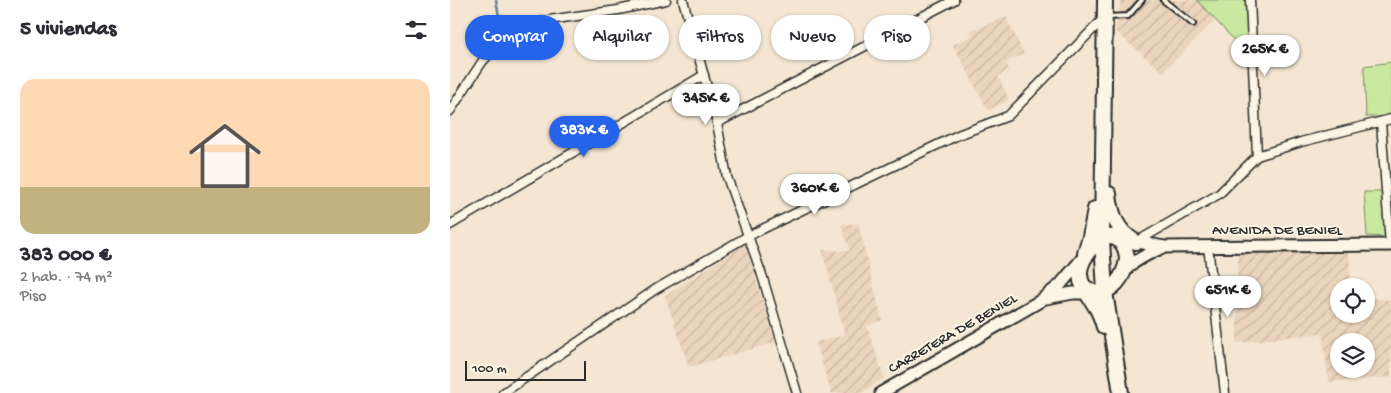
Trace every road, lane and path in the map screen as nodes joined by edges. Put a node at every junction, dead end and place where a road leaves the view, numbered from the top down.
1 (666, 0) edge
2 (683, 0) edge
3 (954, 0) edge
4 (1105, 0) edge
5 (1142, 0) edge
6 (1163, 0) edge
7 (1250, 0) edge
8 (1104, 18) junction
9 (1193, 24) dead end
10 (704, 75) junction
11 (450, 111) edge
12 (1391, 119) edge
13 (1380, 122) junction
14 (716, 124) junction
15 (1103, 131) junction
16 (1258, 156) junction
17 (450, 225) edge
18 (748, 236) junction
19 (1124, 237) junction
20 (1102, 239) junction
21 (1391, 245) edge
22 (1208, 246) junction
23 (1164, 247) junction
24 (1083, 258) junction
25 (1123, 272) junction
26 (1089, 292) junction
27 (1040, 300) junction
28 (503, 393) edge
29 (797, 393) edge
30 (881, 393) edge
31 (1121, 393) edge
32 (1225, 393) edge

1 - 11 street
2 - 10 street
3 - 14 street
4 - 8 highway
5 - 8 lane
6 - 9 lane
7 - 16 street
8 - 15 highway
8 - 18 street
10 - 14 street
10 - 17 street
12 - 13 street
13 - 16 street
13 - 21 street
14 - 18 street
15 - 19 highway
15 - 20 highway
15 - 24 highway
16 - 19 street
18 - 28 street
18 - 29 street
19 - 20 highway
19 - 23 main road
19 - 25 highway
20 - 24 highway
20 - 26 highway
21 - 22 main road, AVENIDA DE BENIEL
22 - 23 main road, AVENIDA DE BENIEL
22 - 32 street
23 - 25 main road
24 - 26 highway
24 - 27 main road
25 - 26 highway
25 - 31 highway
26 - 27 main road
26 - 31 highway
27 - 30 main road, CARRETERA DE BENIEL

